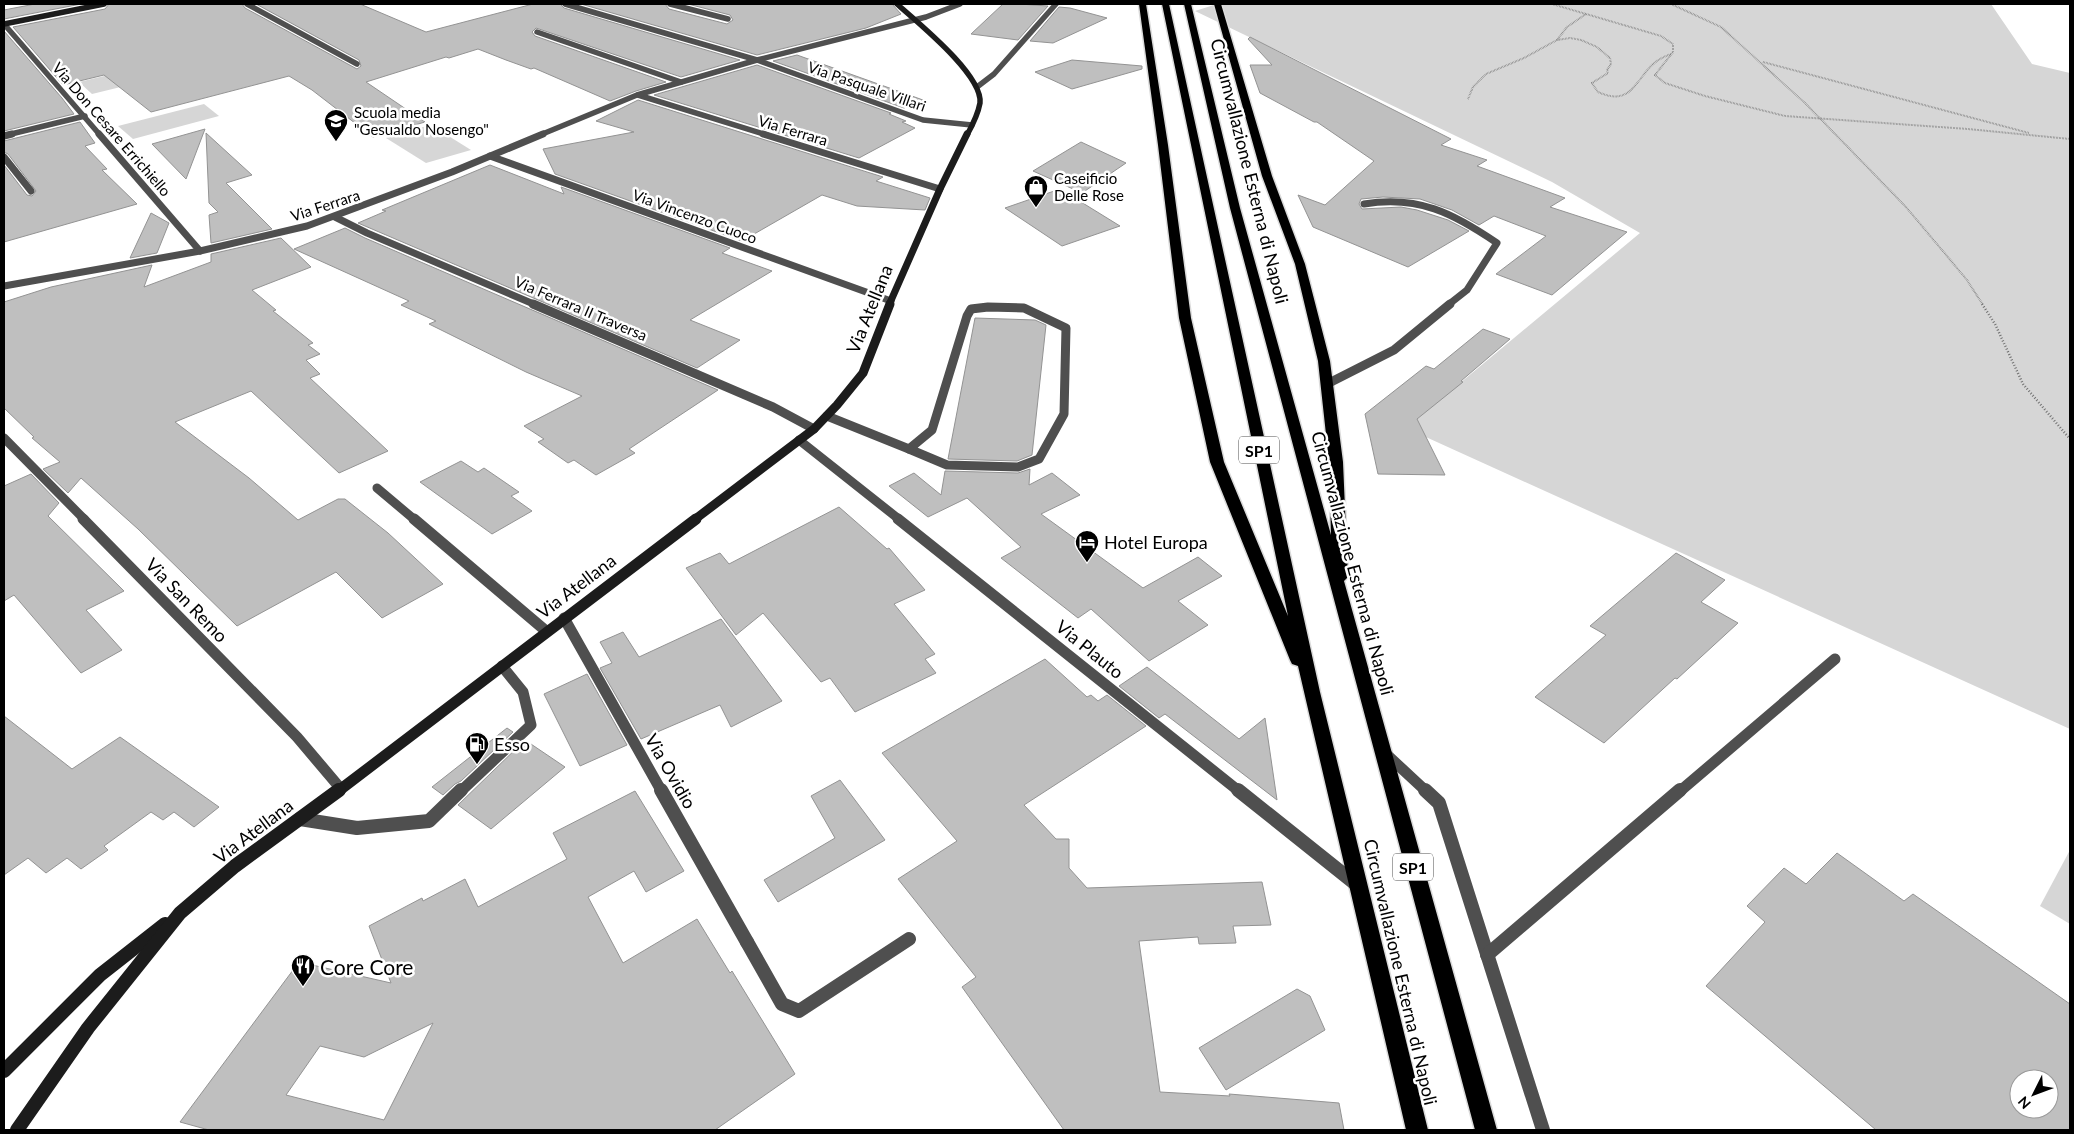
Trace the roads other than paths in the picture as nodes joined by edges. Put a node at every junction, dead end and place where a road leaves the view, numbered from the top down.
1 (82, 4) edge
2 (104, 4) edge
3 (247, 4) edge
4 (565, 4) edge
5 (670, 4) edge
6 (897, 4) edge
7 (960, 4) edge
8 (1056, 4) edge
9 (1142, 4) edge
10 (1165, 4) edge
11 (1187, 4) edge
12 (1217, 4) edge
13 (88, 7) junction
14 (728, 19) dead end
15 (914, 19) junction
16 (4, 24) edge
17 (537, 32) dead end
18 (757, 60) junction
19 (356, 64) dead end
20 (680, 82) junction
21 (977, 87) junction
22 (637, 95) junction
23 (85, 116) junction
24 (972, 125) junction
25 (4, 136) edge
26 (490, 156) junction
27 (4, 157) edge
28 (940, 189) junction
29 (30, 191) dead end
30 (1364, 204) dead end
31 (335, 217) junction
32 (200, 251) junction
33 (4, 286) edge
34 (891, 300) junction
35 (1326, 384) junction
36 (827, 416) junction
37 (814, 429) junction
38 (4, 438) edge
39 (799, 440) junction
40 (908, 450) junction
41 (377, 488) dead end
42 (1341, 603) junction
43 (564, 618) junction
44 (546, 631) junction
45 (1835, 659) dead end
46 (502, 666) junction
47 (1312, 692) junction
48 (1381, 749) junction
49 (341, 789) junction
50 (300, 819) junction
51 (1359, 887) junction
52 (180, 913) junction
53 (909, 940) dead end
54 (1487, 955) junction
55 (4, 1072) edge
56 (17, 1130) edge
57 (1417, 1130) edge
58 (1486, 1130) edge
59 (1543, 1130) edge

1 - 13 street
2 - 13 main road
3 - 19 street
4 - 18 street, Via Pasquale Villari
5 - 14 street
6 - 15 main road
7 - 15 street, Via Ferrara
8 - 21 street
9 - 47 highway
10 - 47 highway, Circumvallazione Esterna di Napoli / SP1
11 - 42 highway, Circumvallazione Esterna di Napoli
12 - 35 highway
13 - 16 main road
15 - 18 street, Via Ferrara
15 - 21 main road
16 - 23 street, Via Don Cesare Errichiello
17 - 20 street
18 - 20 street, Via Ferrara
18 - 24 street, Via Pasquale Villari
20 - 22 street, Via Ferrara
21 - 24 main road, Via Atellana
22 - 26 street, Via Ferrara
22 - 28 street, Via Ferrara
23 - 25 street
23 - 32 street, Via Don Cesare Errichiello
24 - 28 main road, Via Atellana
26 - 31 street, Via Ferrara
26 - 34 street, Via Vincenzo Cuoco
27 - 29 street
28 - 34 main road, Via Atellana
30 - 35 street
31 - 32 street, Via Ferrara
31 - 37 street, Via Ferrara II Traversa
32 - 33 street, Via Ferrara
34 - 36 main road, Via Atellana
35 - 42 highway
36 - 37 main road, Via Atellana
36 - 40 street
37 - 39 main road, Via Atellana
38 - 49 street, Via San Remo
39 - 43 main road, Via Atellana
39 - 51 street, Via Plauto
40 - 40 street
41 - 44 street
42 - 48 highway, Circumvallazione Esterna di Napoli / SP1
43 - 44 main road, Via Atellana
43 - 53 street, Via Ovidio
44 - 46 main road, Via Atellana
45 - 54 street
46 - 49 main road, Via Atellana
46 - 50 street
47 - 51 highway, Circumvallazione Esterna di Napoli / SP1
48 - 54 street
48 - 58 highway, Circumvallazione Esterna di Napoli / SP1
49 - 50 main road, Via Atellana
50 - 52 main road, Via Atellana
51 - 57 highway, Circumvallazione Esterna di Napoli / SP1
52 - 55 main road
52 - 56 main road, Via Atellana
54 - 59 street

